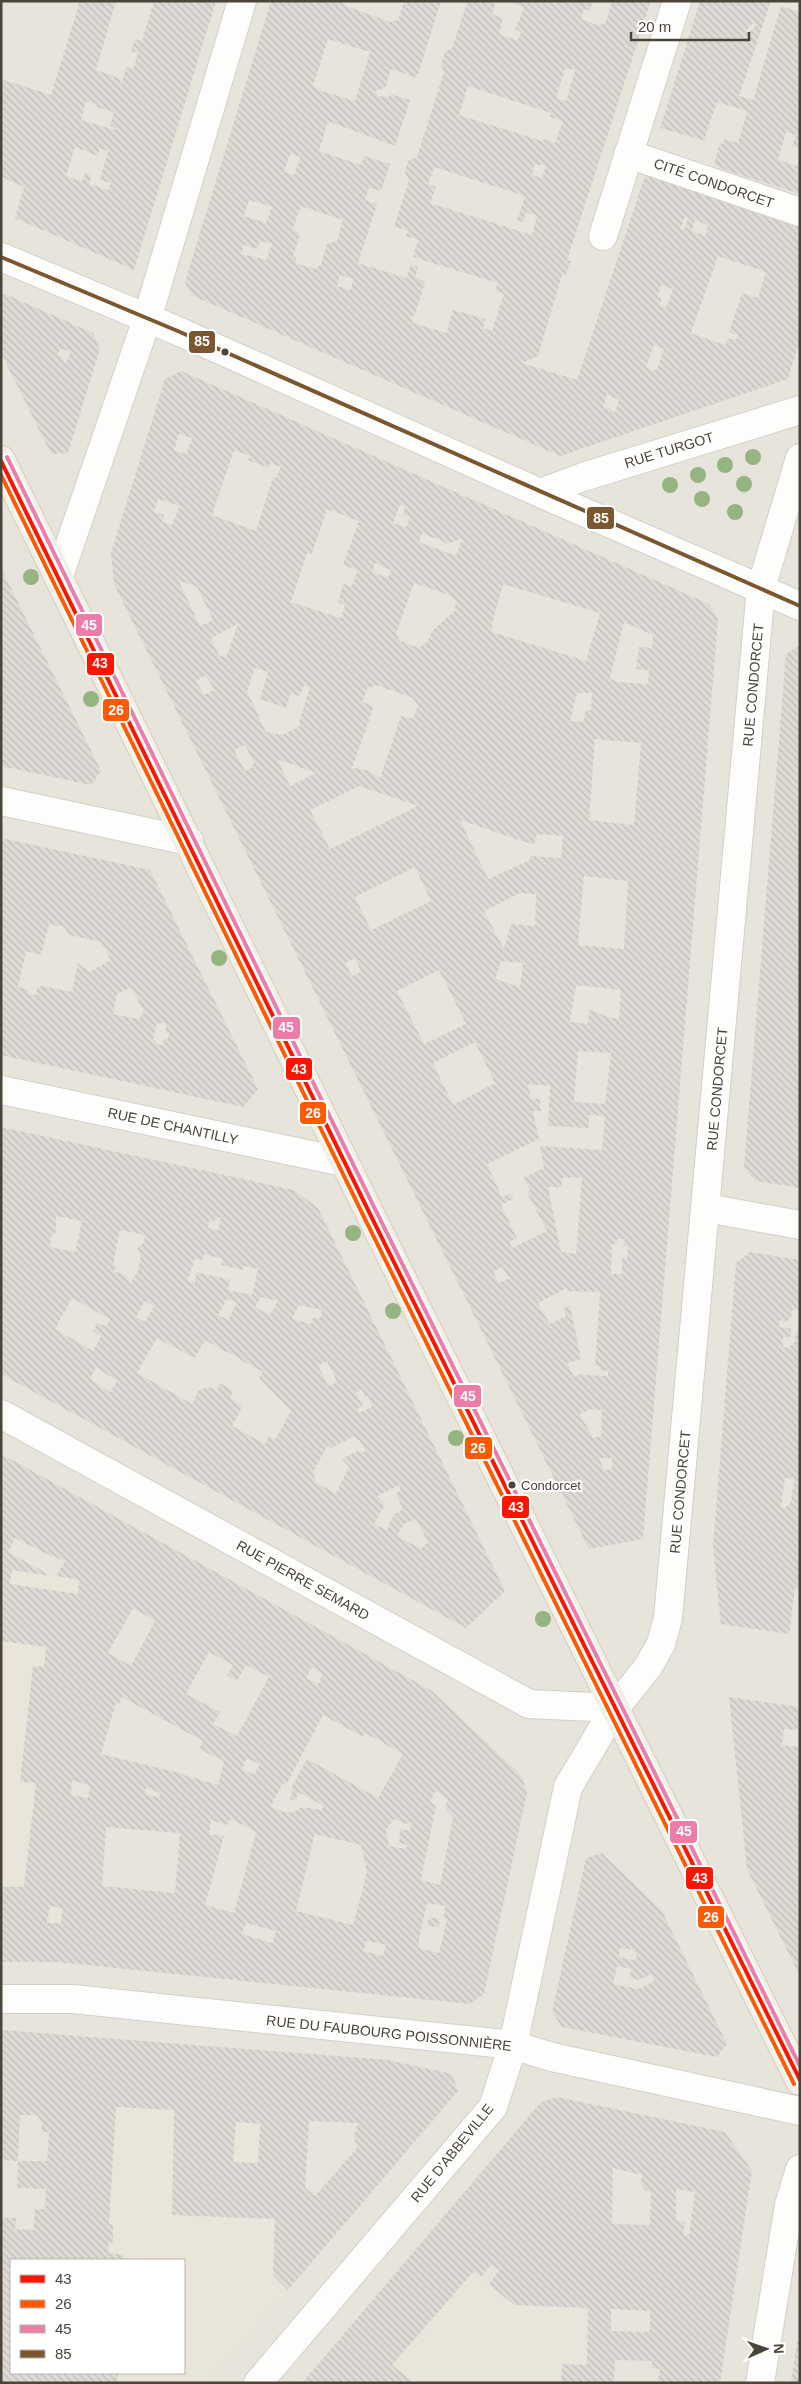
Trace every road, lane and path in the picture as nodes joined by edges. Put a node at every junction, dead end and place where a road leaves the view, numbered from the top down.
1 (242, 1) edge
2 (677, 1) edge
3 (628, 154) junction
4 (800, 212) edge
5 (603, 236) dead end
6 (1, 257) edge
7 (147, 319) junction
8 (800, 410) edge
9 (800, 458) edge
10 (1, 460) edge
11 (540, 493) junction
12 (59, 576) junction
13 (761, 588) junction
14 (800, 606) edge
15 (1, 801) edge
16 (189, 841) junction
17 (1, 1090) edge
18 (344, 1162) junction
19 (706, 1208) junction
20 (800, 1225) edge
21 (1, 1414) edge
22 (615, 1708) junction
23 (1, 1999) edge
24 (513, 2045) junction
25 (800, 2081) edge
26 (800, 2111) edge
27 (800, 2168) edge
28 (258, 2383) edge
29 (760, 2383) edge

1 - 7 street
2 - 3 street
3 - 4 street, CITÉ CONDORCET
3 - 5 street
6 - 7 street
7 - 11 street
7 - 12 street
8 - 11 street, RUE TURGOT
9 - 13 street, RUE CONDORCET
10 - 12 main road
11 - 13 street
12 - 16 main road
13 - 14 street
13 - 19 street, RUE CONDORCET
15 - 16 street
16 - 18 main road
17 - 18 street, RUE DE CHANTILLY
18 - 22 main road
19 - 20 street
19 - 22 street, RUE CONDORCET
21 - 22 street, RUE PIERRE SEMARD
22 - 24 street, RUE D'ABBEVILLE
22 - 25 main road
23 - 24 street, RUE DU FAUBOURG POISSONNIÈRE
24 - 26 street, RUE DU FAUBOURG POISSONNIÈRE
24 - 28 street, RUE D'ABBEVILLE
27 - 29 street

